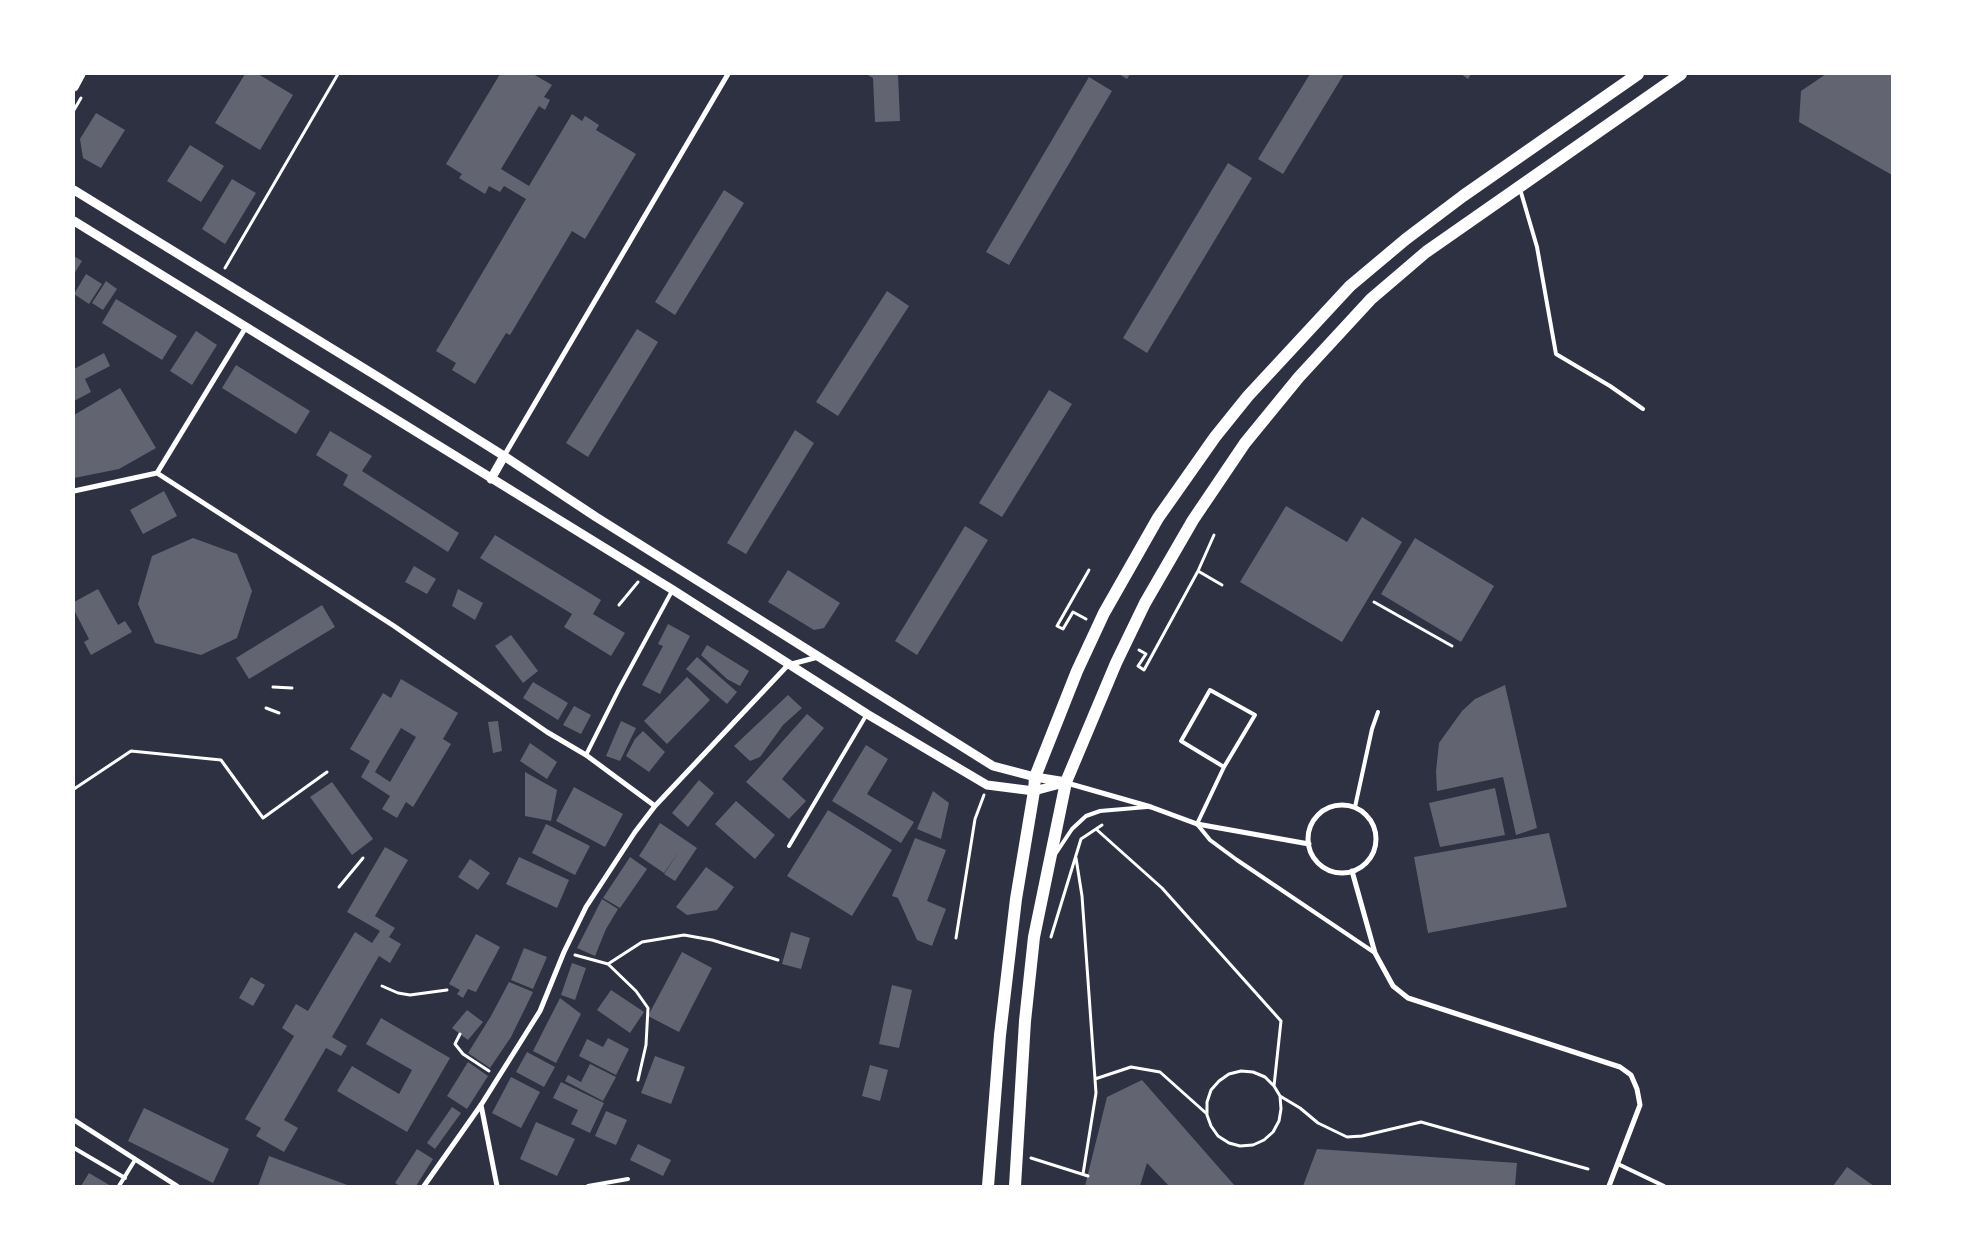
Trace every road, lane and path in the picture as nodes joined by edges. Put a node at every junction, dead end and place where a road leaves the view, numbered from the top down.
1 (81, 74) edge
2 (338, 74) edge
3 (728, 74) edge
4 (1638, 74) edge
5 (1681, 74) edge
6 (74, 87) edge
7 (1519, 186) junction
8 (74, 190) edge
9 (74, 221) edge
10 (224, 270) dead end
11 (246, 327) junction
12 (1643, 409) dead end
13 (504, 456) junction
14 (157, 473) junction
15 (490, 479) junction
16 (74, 491) edge
17 (1214, 536) dead end
18 (1089, 570) dead end
19 (1198, 571) junction
20 (645, 574) junction
21 (1222, 586) dead end
22 (673, 590) junction
23 (1374, 602) dead end
24 (619, 605) dead end
25 (1073, 612) dead end
26 (1452, 646) dead end
27 (1146, 654) dead end
28 (818, 657) junction
29 (788, 665) junction
30 (273, 688) dead end
31 (292, 688) dead end
32 (266, 708) dead end
33 (1378, 712) dead end
34 (279, 713) dead end
35 (867, 714) junction
36 (586, 755) junction
37 (1224, 767) junction
38 (327, 772) dead end
39 (1035, 777) junction
40 (1066, 782) junction
41 (987, 785) junction
42 (74, 789) edge
43 (1034, 791) junction
44 (655, 806) junction
45 (1151, 807) junction
46 (1354, 808) junction
47 (1197, 824) junction
48 (1102, 825) dead end
49 (1096, 829) junction
50 (1308, 844) junction
51 (789, 846) dead end
52 (1076, 854) junction
53 (363, 858) dead end
54 (1049, 864) junction
55 (1352, 871) junction
56 (338, 887) dead end
57 (956, 938) dead end
58 (1048, 945) dead end
59 (564, 952) junction
60 (1374, 953) junction
61 (778, 960) dead end
62 (608, 964) junction
63 (382, 986) dead end
64 (447, 990) dead end
65 (460, 1034) dead end
66 (498, 1077) junction
67 (1095, 1078) junction
68 (638, 1080) dead end
69 (1274, 1086) junction
70 (1280, 1096) junction
71 (481, 1105) junction
72 (1207, 1114) junction
73 (74, 1120) edge
74 (74, 1148) edge
75 (135, 1160) junction
76 (1618, 1164) junction
77 (1030, 1167) dead end
78 (1588, 1169) dead end
79 (125, 1178) junction
80 (628, 1179) dead end
81 (119, 1186) edge
82 (177, 1186) edge
83 (424, 1186) edge
84 (498, 1186) edge
85 (588, 1186) edge
86 (988, 1186) edge
87 (1015, 1186) edge
88 (1609, 1186) edge
89 (1664, 1186) edge

1 - 6 street
2 - 10 path
3 - 13 street
4 - 39 main road
5 - 7 main road
7 - 12 lane
7 - 40 main road
8 - 13 street
9 - 11 street
11 - 14 street
11 - 15 street
13 - 15 street
13 - 28 street
14 - 16 street
14 - 36 street
15 - 20 street
17 - 19 path
18 - 25 path
19 - 21 path
19 - 27 path
20 - 22 street
20 - 24 path
22 - 29 street
22 - 36 lane
23 - 26 path
28 - 29 street
28 - 39 street
29 - 35 street
29 - 44 street
30 - 31 path
32 - 34 path
33 - 46 lane
35 - 41 street
35 - 51 lane
36 - 44 street
37 - 37 lane
37 - 47 lane
38 - 42 path
39 - 40 street
39 - 43 main road
40 - 43 street
40 - 45 street
40 - 54 main road
41 - 43 street
41 - 57 path
43 - 86 main road
44 - 59 street
45 - 47 street
45 - 54 lane
46 - 50 street
46 - 55 street
47 - 50 street
47 - 60 lane
48 - 49 path
49 - 52 path
49 - 69 path
50 - 55 street
52 - 58 path
52 - 67 path
53 - 56 path
54 - 87 main road
55 - 60 street
59 - 62 path
59 - 66 street
60 - 76 street
61 - 62 path
62 - 68 path
63 - 64 path
65 - 66 path
66 - 71 street
67 - 72 path
67 - 77 path
69 - 70 path
69 - 72 path
70 - 72 path
70 - 78 path
71 - 83 street
71 - 84 street
73 - 75 street
74 - 79 lane
75 - 79 lane
75 - 82 street
76 - 88 street
76 - 89 lane
79 - 81 lane
80 - 85 lane

